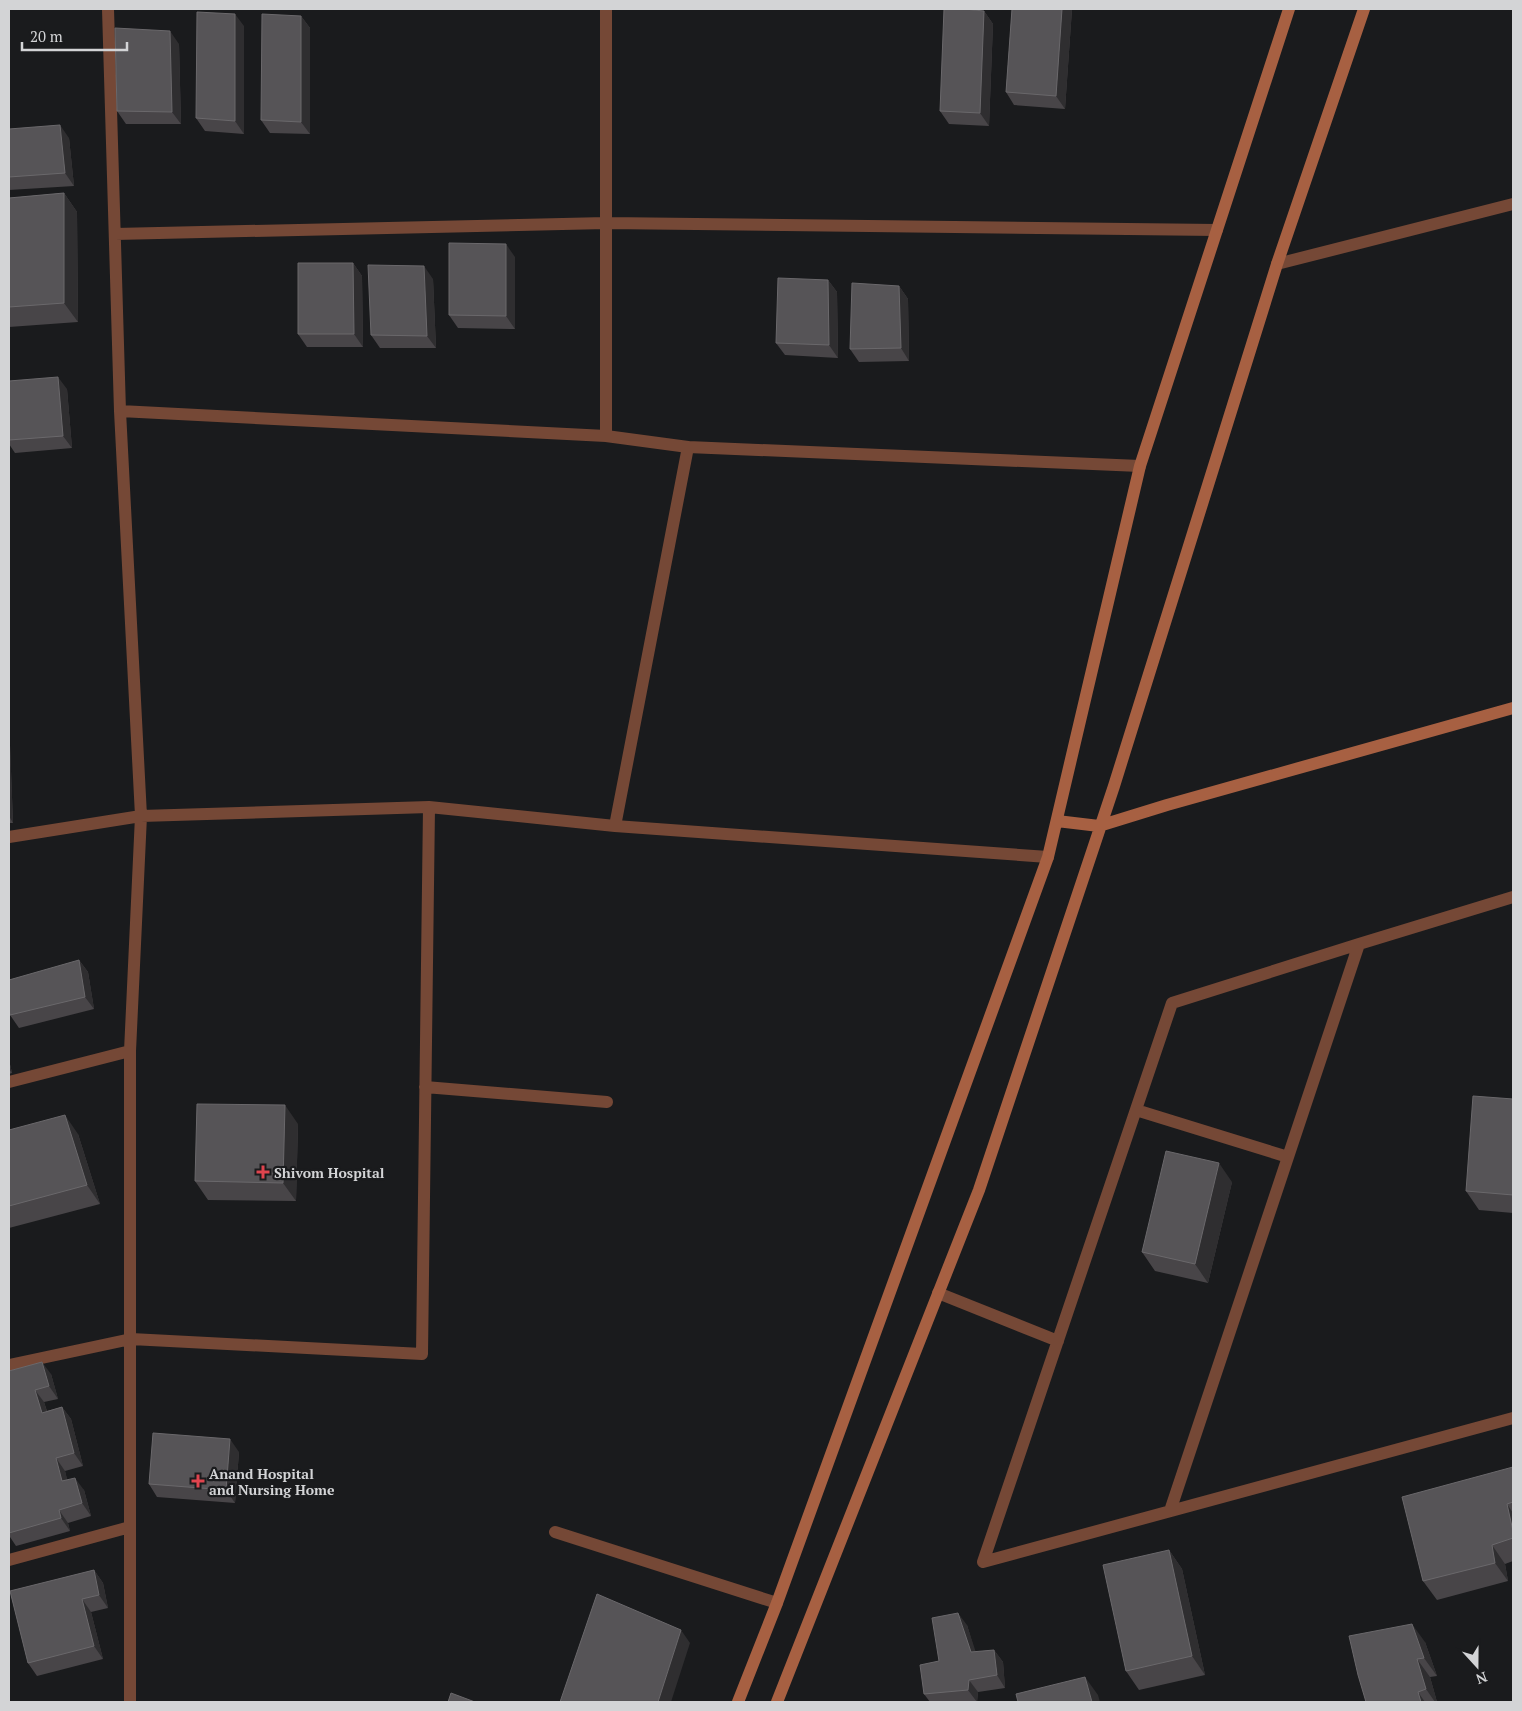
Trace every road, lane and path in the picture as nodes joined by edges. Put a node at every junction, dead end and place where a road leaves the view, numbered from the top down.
1 (108, 9) edge
2 (606, 9) edge
3 (1289, 9) edge
4 (1364, 9) edge
5 (1513, 204) edge
6 (606, 223) junction
7 (1218, 230) junction
8 (115, 234) junction
9 (1277, 264) junction
10 (120, 411) junction
11 (606, 436) junction
12 (688, 447) junction
13 (1140, 466) junction
14 (1513, 708) edge
15 (429, 808) junction
16 (141, 816) junction
17 (1056, 821) junction
18 (614, 826) junction
19 (1099, 826) junction
20 (9, 837) edge
21 (1048, 857) junction
22 (1513, 897) edge
23 (1359, 944) junction
24 (130, 1051) junction
25 (9, 1082) edge
26 (425, 1087) junction
27 (607, 1102) dead end
28 (1136, 1110) junction
29 (1288, 1157) junction
30 (938, 1293) junction
31 (130, 1339) junction
32 (1058, 1341) junction
33 (9, 1365) edge
34 (1513, 1418) edge
35 (1170, 1511) junction
36 (130, 1526) junction
37 (556, 1532) dead end
38 (9, 1560) edge
39 (777, 1603) junction
40 (130, 1702) edge
41 (738, 1702) edge
42 (777, 1702) edge

1 - 8 street
2 - 6 street
3 - 7 main road
4 - 9 main road
5 - 9 street
6 - 7 street
6 - 8 street
6 - 11 street
7 - 13 main road
8 - 10 street
9 - 19 main road
10 - 11 street
10 - 16 street
11 - 12 street
12 - 13 street
12 - 18 street
13 - 17 main road
14 - 19 main road
15 - 16 street
15 - 18 street
15 - 26 street
16 - 20 street
16 - 24 street
17 - 19 main road
17 - 21 main road
18 - 21 street
19 - 30 main road
21 - 39 main road
22 - 23 street
23 - 28 street
23 - 29 street
24 - 25 street
24 - 31 street
26 - 27 street
26 - 31 street
28 - 29 street
28 - 32 street
29 - 35 street
30 - 32 street
30 - 42 main road
31 - 33 street
31 - 36 street
32 - 35 street
34 - 35 street
36 - 38 street
36 - 40 street
37 - 39 street
39 - 41 main road

